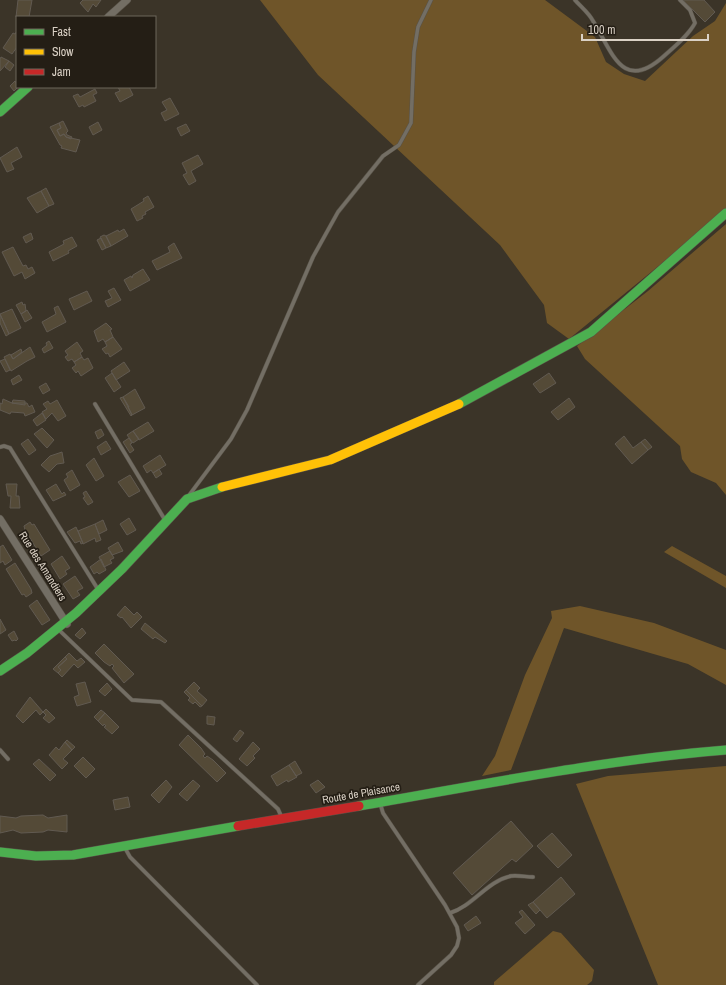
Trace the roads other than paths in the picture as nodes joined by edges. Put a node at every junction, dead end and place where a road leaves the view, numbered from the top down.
1 (127, 0) edge
2 (431, 0) edge
3 (575, 0) edge
4 (680, 0) edge
5 (109, 16) edge
6 (27, 88) edge
7 (0, 112) edge
8 (726, 213) edge
9 (95, 404) dead end
10 (0, 447) edge
11 (187, 498) junction
12 (0, 519) edge
13 (166, 521) junction
14 (100, 592) junction
15 (63, 627) junction
16 (0, 671) edge
17 (0, 750) edge
18 (726, 750) edge
19 (8, 759) dead end
20 (379, 802) junction
21 (282, 819) junction
22 (124, 846) junction
23 (0, 852) edge
24 (533, 877) dead end
25 (450, 913) junction
26 (257, 985) edge
27 (418, 985) edge

1 - 5 street
2 - 11 lane
3 - 4 lane
6 - 7 street
8 - 11 street
9 - 13 lane
10 - 14 lane
11 - 13 street
12 - 15 street, Rue des Amandiers
13 - 14 street
14 - 15 street
15 - 16 street
15 - 21 lane
17 - 19 lane
18 - 20 street, Route de Plaisance
20 - 21 street, Route de Plaisance
20 - 25 lane
21 - 22 street, Route de Plaisance
22 - 23 street, Route de Plaisance
22 - 26 lane
24 - 25 lane
25 - 27 lane

